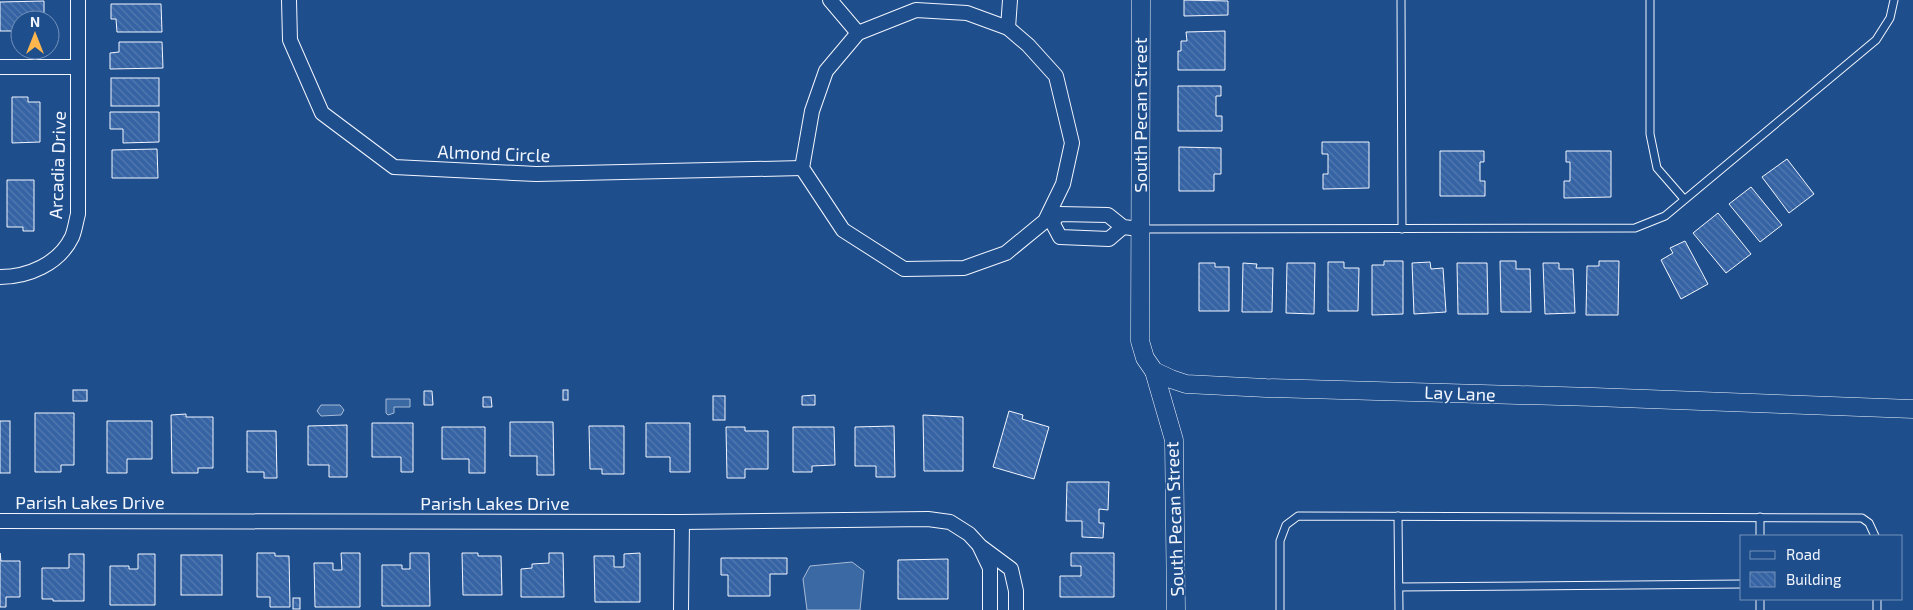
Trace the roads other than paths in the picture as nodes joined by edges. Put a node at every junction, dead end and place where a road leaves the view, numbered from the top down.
1 (78, 0) edge
2 (289, 0) edge
3 (830, 0) edge
4 (1010, 0) edge
5 (1141, 0) edge
6 (1401, 0) edge
7 (1650, 0) edge
8 (1894, 0) edge
9 (1008, 28) junction
10 (858, 33) junction
11 (0, 67) edge
12 (78, 67) junction
13 (802, 168) junction
14 (1684, 199) junction
15 (1048, 221) junction
16 (1131, 228) junction
17 (1402, 229) junction
18 (0, 277) edge
19 (1154, 371) junction
20 (1913, 409) edge
21 (1398, 516) junction
22 (1760, 517) junction
23 (0, 521) edge
24 (682, 522) junction
25 (1760, 535) edge
26 (1875, 535) edge
27 (980, 546) junction
28 (1740, 584) edge
29 (1399, 588) junction
30 (681, 610) edge
31 (990, 610) edge
32 (1016, 610) edge
33 (1176, 610) edge
34 (1280, 610) edge
35 (1399, 610) edge

1 - 12 street, Arcadia Drive
2 - 13 street, Almond Circle
3 - 10 street
4 - 9 street
5 - 16 street, South Pecan Street
6 - 17 lane
7 - 14 lane
8 - 14 lane
9 - 10 street
9 - 15 street
10 - 13 street
11 - 12 street
12 - 18 street, Arcadia Drive
13 - 15 street
14 - 17 lane
15 - 16 street
15 - 16 street
16 - 17 lane
16 - 19 street
19 - 20 street, Lay Lane
19 - 33 street, South Pecan Street
21 - 22 lane
21 - 29 lane
21 - 34 lane
22 - 25 lane
22 - 26 lane
23 - 24 street, Parish Lakes Drive
24 - 27 street, Parish Lakes Drive
24 - 30 street
27 - 31 street, Parish Lakes Drive
27 - 32 street, Parish Lakes Drive
28 - 29 lane
29 - 35 lane

